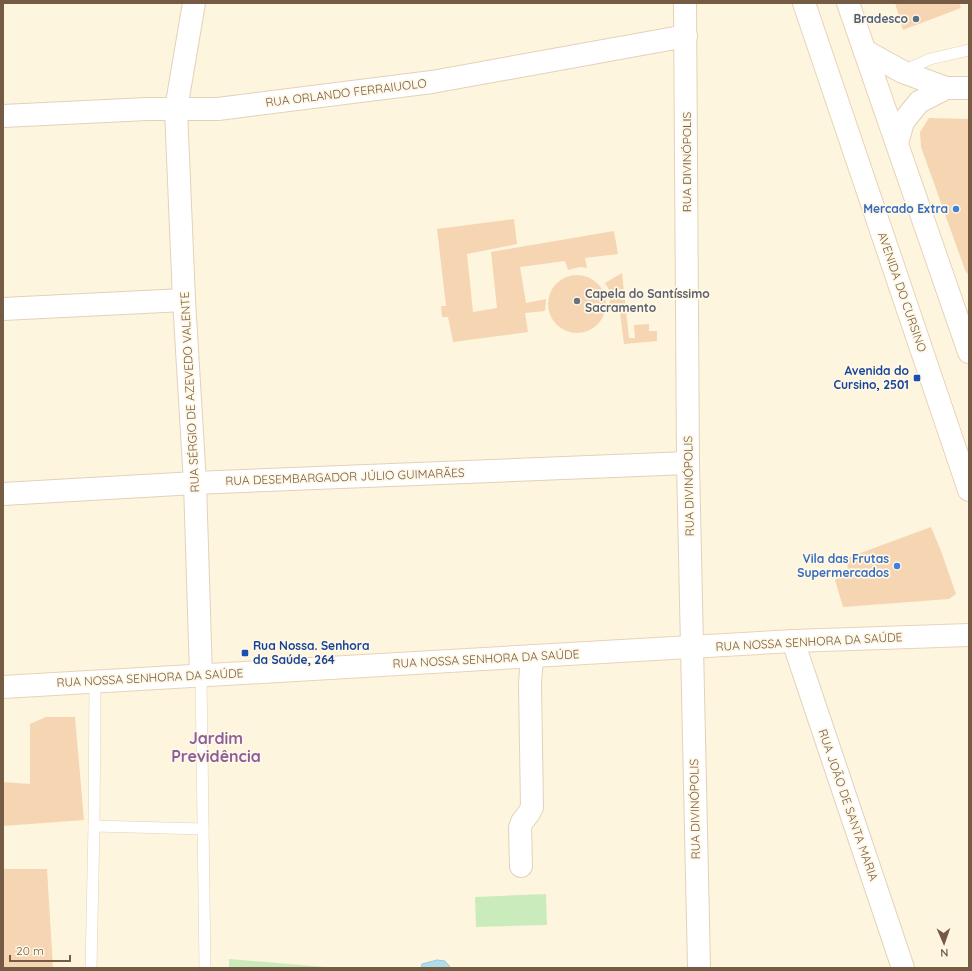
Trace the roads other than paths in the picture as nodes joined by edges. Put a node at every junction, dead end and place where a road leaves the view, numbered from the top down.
1 (194, 3) edge
2 (685, 3) edge
3 (804, 3) edge
4 (848, 3) edge
5 (686, 36) junction
6 (969, 50) edge
7 (864, 51) junction
8 (903, 72) junction
9 (946, 88) junction
10 (969, 88) edge
11 (176, 109) junction
12 (3, 116) edge
13 (897, 143) junction
14 (184, 300) junction
15 (3, 309) edge
16 (962, 310) edge
17 (969, 352) edge
18 (688, 463) junction
19 (195, 483) junction
20 (969, 490) edge
21 (3, 494) edge
22 (969, 635) edge
23 (792, 641) junction
24 (692, 647) junction
25 (532, 656) junction
26 (200, 676) junction
27 (95, 682) junction
28 (3, 687) edge
29 (94, 826) junction
30 (203, 829) junction
31 (521, 866) dead end
32 (91, 968) edge
33 (205, 968) edge
34 (699, 968) edge
35 (903, 968) edge

1 - 11 street, RUA SÉRGIO DE AZEVEDO VALENTE
2 - 5 street, RUA DIVINÓPOLIS
3 - 20 street, AVENIDA DO CURSINO
4 - 7 street
5 - 11 street, RUA ORLANDO FERRAIUOLO
5 - 18 street, RUA DIVINÓPOLIS
6 - 8 lane
7 - 8 street
7 - 13 street
8 - 9 street
9 - 10 street
9 - 13 street
11 - 12 street, RUA ORLANDO FERRAIUOLO
11 - 14 street, RUA SÉRGIO DE AZEVEDO VALENTE
13 - 16 street
14 - 15 street
14 - 19 street, RUA SÉRGIO DE AZEVEDO VALENTE
16 - 17 street
18 - 19 street, RUA DESEMBARGADOR JÚLIO GUIMARÃES
18 - 24 street, RUA DIVINÓPOLIS
19 - 21 street, RUA DESEMBARGADOR JÚLIO GUIMARÃES
19 - 26 street, RUA SÉRGIO DE AZEVEDO VALENTE
22 - 23 street, RUA NOSSA SENHORA DA SAÚDE
23 - 24 street, RUA NOSSA SENHORA DA SAÚDE
23 - 35 street, RUA JOÃO DE SANTA MARIA
24 - 25 street, RUA NOSSA SENHORA DA SAÚDE
24 - 34 street, RUA DIVINÓPOLIS
25 - 26 street, RUA NOSSA SENHORA DA SAÚDE
25 - 31 street
26 - 27 street, RUA NOSSA SENHORA DA SAÚDE
26 - 30 lane
27 - 28 street, RUA NOSSA SENHORA DA SAÚDE
27 - 29 lane
29 - 30 lane
29 - 32 lane
30 - 33 lane

